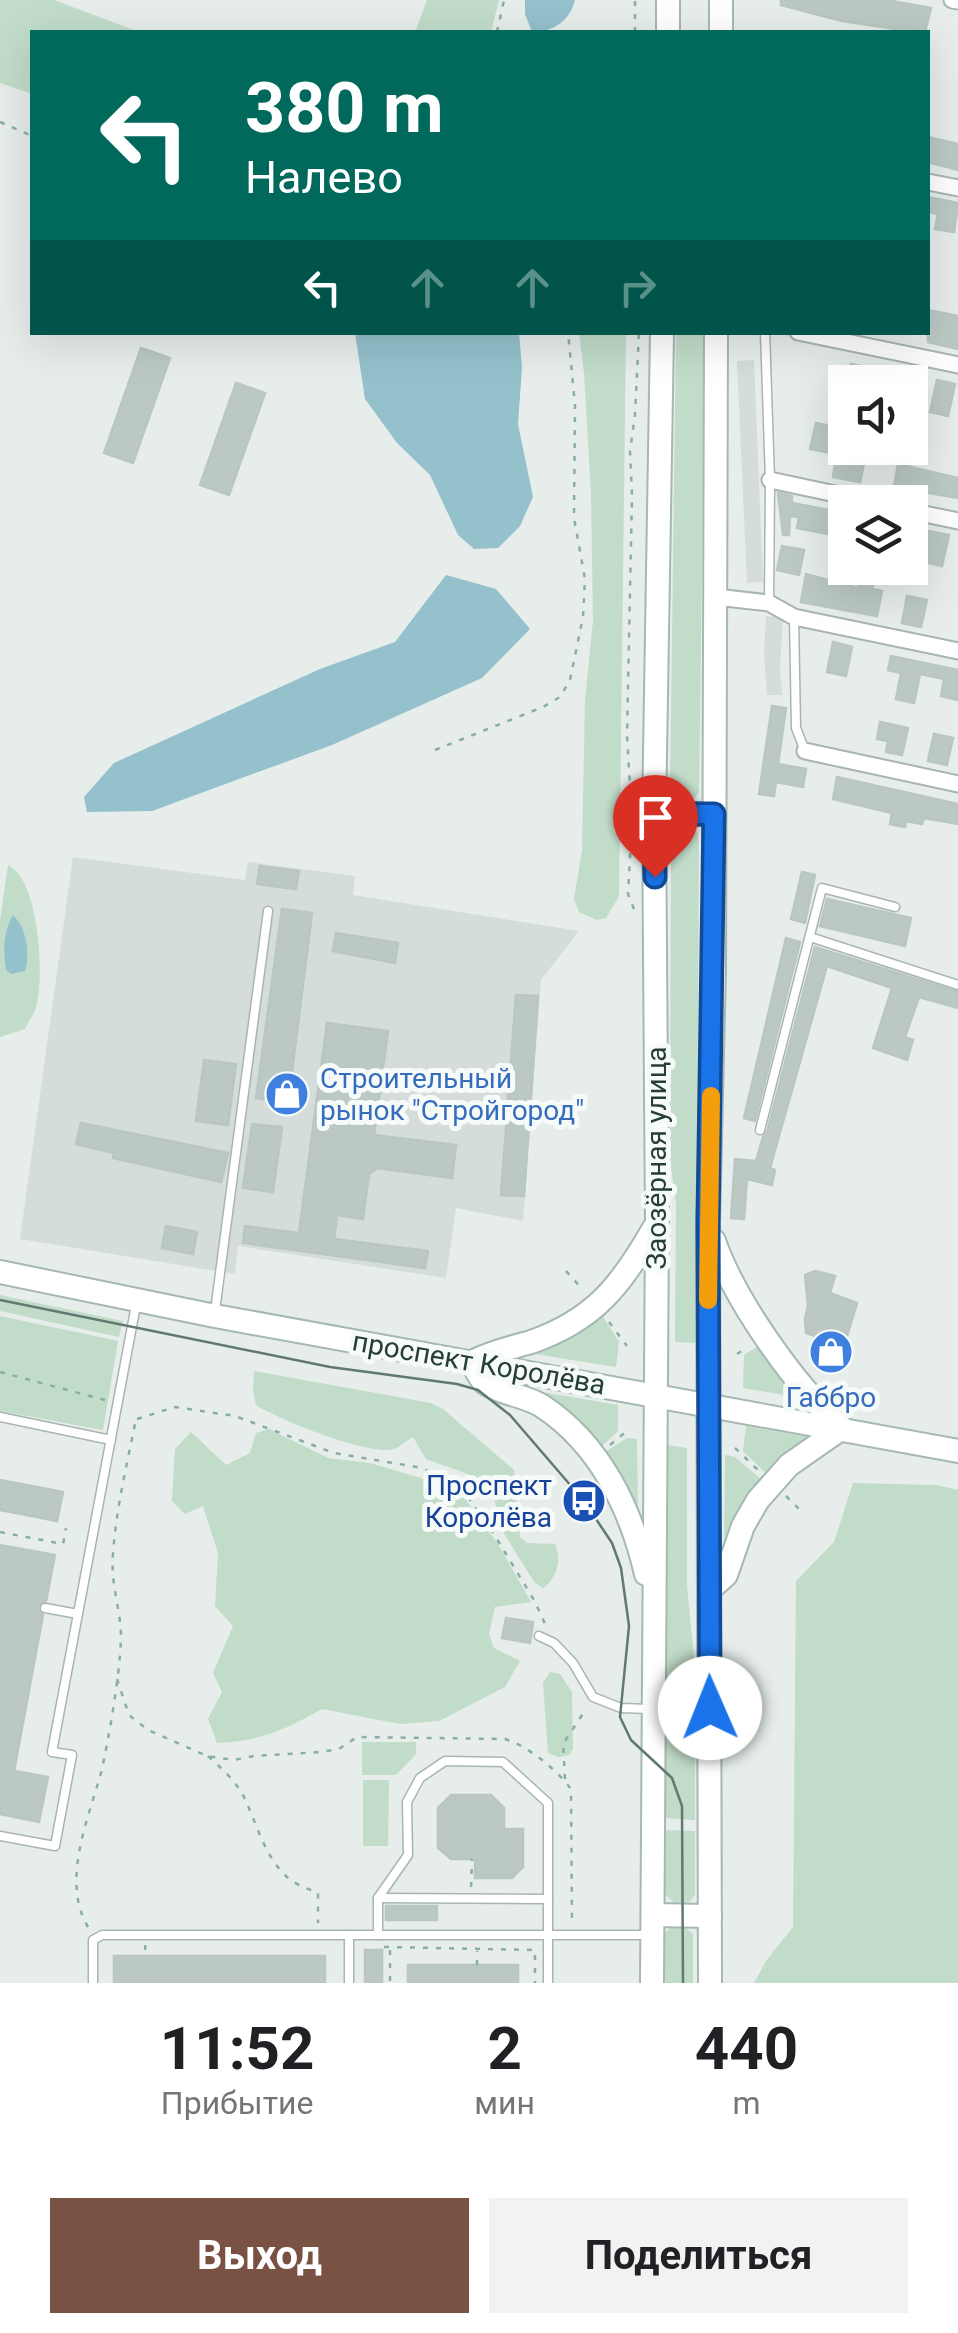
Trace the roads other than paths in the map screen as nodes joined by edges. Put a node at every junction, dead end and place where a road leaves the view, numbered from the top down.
1 (668, 0) edge
2 (722, 0) edge
3 (668, 30) edge
4 (721, 30) edge
5 (930, 182) edge
6 (958, 188) edge
7 (662, 335) edge
8 (716, 335) edge
9 (765, 335) edge
10 (813, 335) edge
11 (958, 365) edge
12 (770, 480) junction
13 (828, 492) edge
14 (928, 515) edge
15 (958, 521) edge
16 (716, 597) junction
17 (769, 603) junction
18 (794, 617) junction
19 (958, 651) edge
20 (805, 751) joint
21 (958, 784) edge
22 (654, 814) junction
23 (714, 814) junction
24 (895, 908) dead end
25 (268, 911) dead end
26 (810, 937) junction
27 (958, 985) edge
28 (760, 1130) dead end
29 (656, 1223) junction
30 (708, 1224) junction
31 (0, 1272) edge
32 (138, 1300) junction
33 (214, 1316) junction
34 (472, 1362) junction
35 (656, 1394) junction
36 (709, 1404) junction
37 (0, 1417) edge
38 (842, 1428) junction
39 (111, 1440) junction
40 (958, 1451) edge
41 (709, 1590) junction
42 (655, 1606) junction
43 (45, 1608) dead end
44 (78, 1614) junction
45 (539, 1636) dead end
46 (654, 1710) junction
47 (0, 1836) edge
48 (378, 1898) junction
49 (548, 1899) junction
50 (710, 1916) junction
51 (652, 1925) junction
52 (350, 1935) junction
53 (378, 1935) junction
54 (548, 1935) junction
55 (94, 1983) edge
56 (350, 1983) edge
57 (548, 1983) edge
58 (652, 1983) edge
59 (710, 1983) edge

1 - 3 main road
2 - 4 main road
5 - 6 street
7 - 22 main road, Заозёрная улица
8 - 16 main road, Заозёрная улица
9 - 12 lane
10 - 11 street
12 - 13 street
12 - 17 lane
14 - 15 street
16 - 17 street
16 - 23 main road, Заозёрная улица
17 - 18 street
18 - 19 street
18 - 20 lane
20 - 21 street
22 - 23 main road
22 - 29 main road, Заозёрная улица
23 - 30 main road, Заозёрная улица
24 - 26 lane
25 - 33 lane
26 - 27 lane
26 - 28 lane
29 - 34 main road
29 - 35 main road, Заозёрная улица
30 - 36 main road, Заозёрная улица
30 - 38 main road
31 - 32 main road, проспект Королёва
32 - 33 main road, проспект Королёва
32 - 39 lane
33 - 34 main road, проспект Королёва
34 - 35 main road, проспект Королёва
34 - 42 main road
35 - 36 main road, проспект Королёва
35 - 42 main road, Заозёрная улица
36 - 38 main road, проспект Королёва
36 - 41 main road, Заозёрная улица
37 - 39 lane
38 - 40 main road, проспект Королёва
38 - 41 main road
39 - 44 lane
41 - 50 main road, Заозёрная улица
42 - 46 main road, Заозёрная улица
43 - 44 lane
44 - 47 lane
45 - 46 lane
46 - 51 main road, Заозёрная улица
48 - 49 lane
48 - 49 lane
48 - 53 lane
49 - 54 lane
50 - 51 main road
50 - 59 main road, Заозёрная улица
51 - 54 lane
51 - 58 main road, Заозёрная улица
52 - 53 lane
52 - 55 lane
52 - 56 lane
53 - 54 lane
54 - 57 lane

